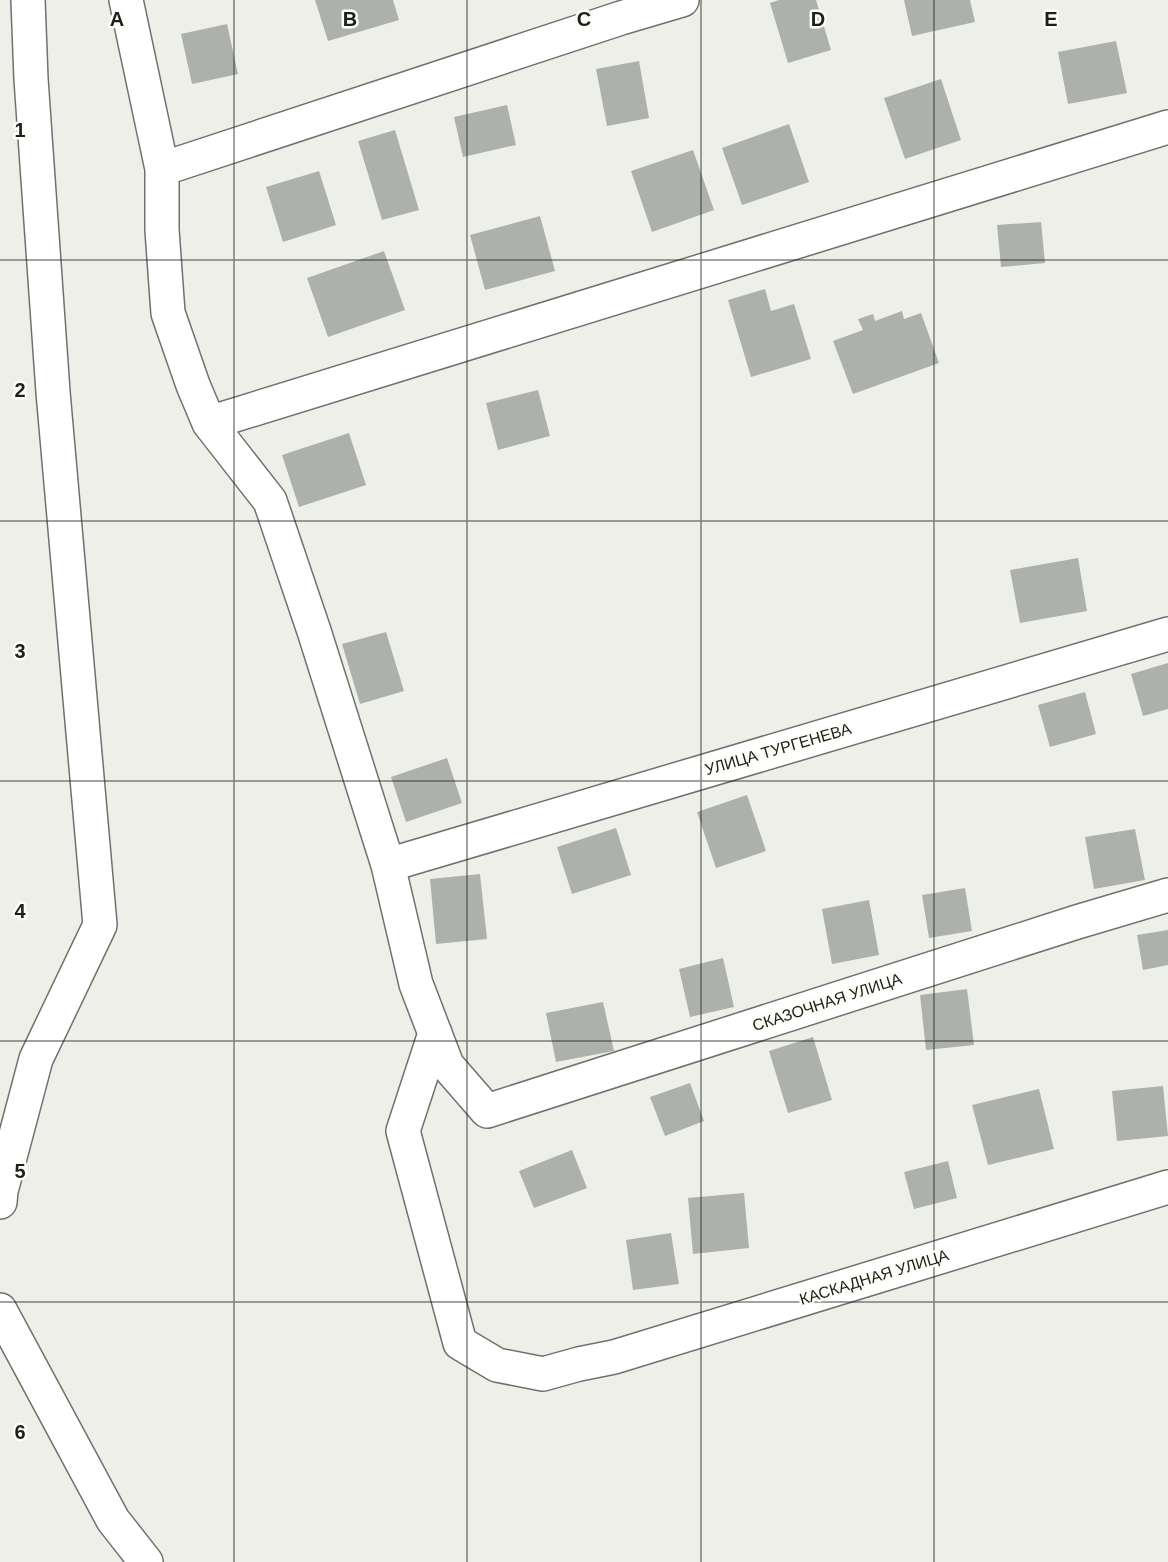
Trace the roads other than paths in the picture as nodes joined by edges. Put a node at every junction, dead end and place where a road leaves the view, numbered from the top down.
1 (28, 0) edge
2 (126, 0) edge
3 (682, 0) edge
4 (1168, 128) edge
5 (162, 169) junction
6 (209, 423) junction
7 (1168, 634) edge
8 (388, 865) junction
9 (1168, 895) edge
10 (435, 1033) junction
11 (1168, 1187) edge
12 (0, 1202) edge
13 (0, 1310) edge
14 (146, 1562) edge

1 - 12 street
2 - 5 street
3 - 5 street
4 - 6 street
5 - 6 street
6 - 8 street
7 - 8 street, УЛИЦА ТУРГЕНЕВА
8 - 10 street
9 - 10 street, СКАЗОЧНАЯ УЛИЦА
10 - 11 street, КАСКАДНАЯ УЛИЦА
13 - 14 street

